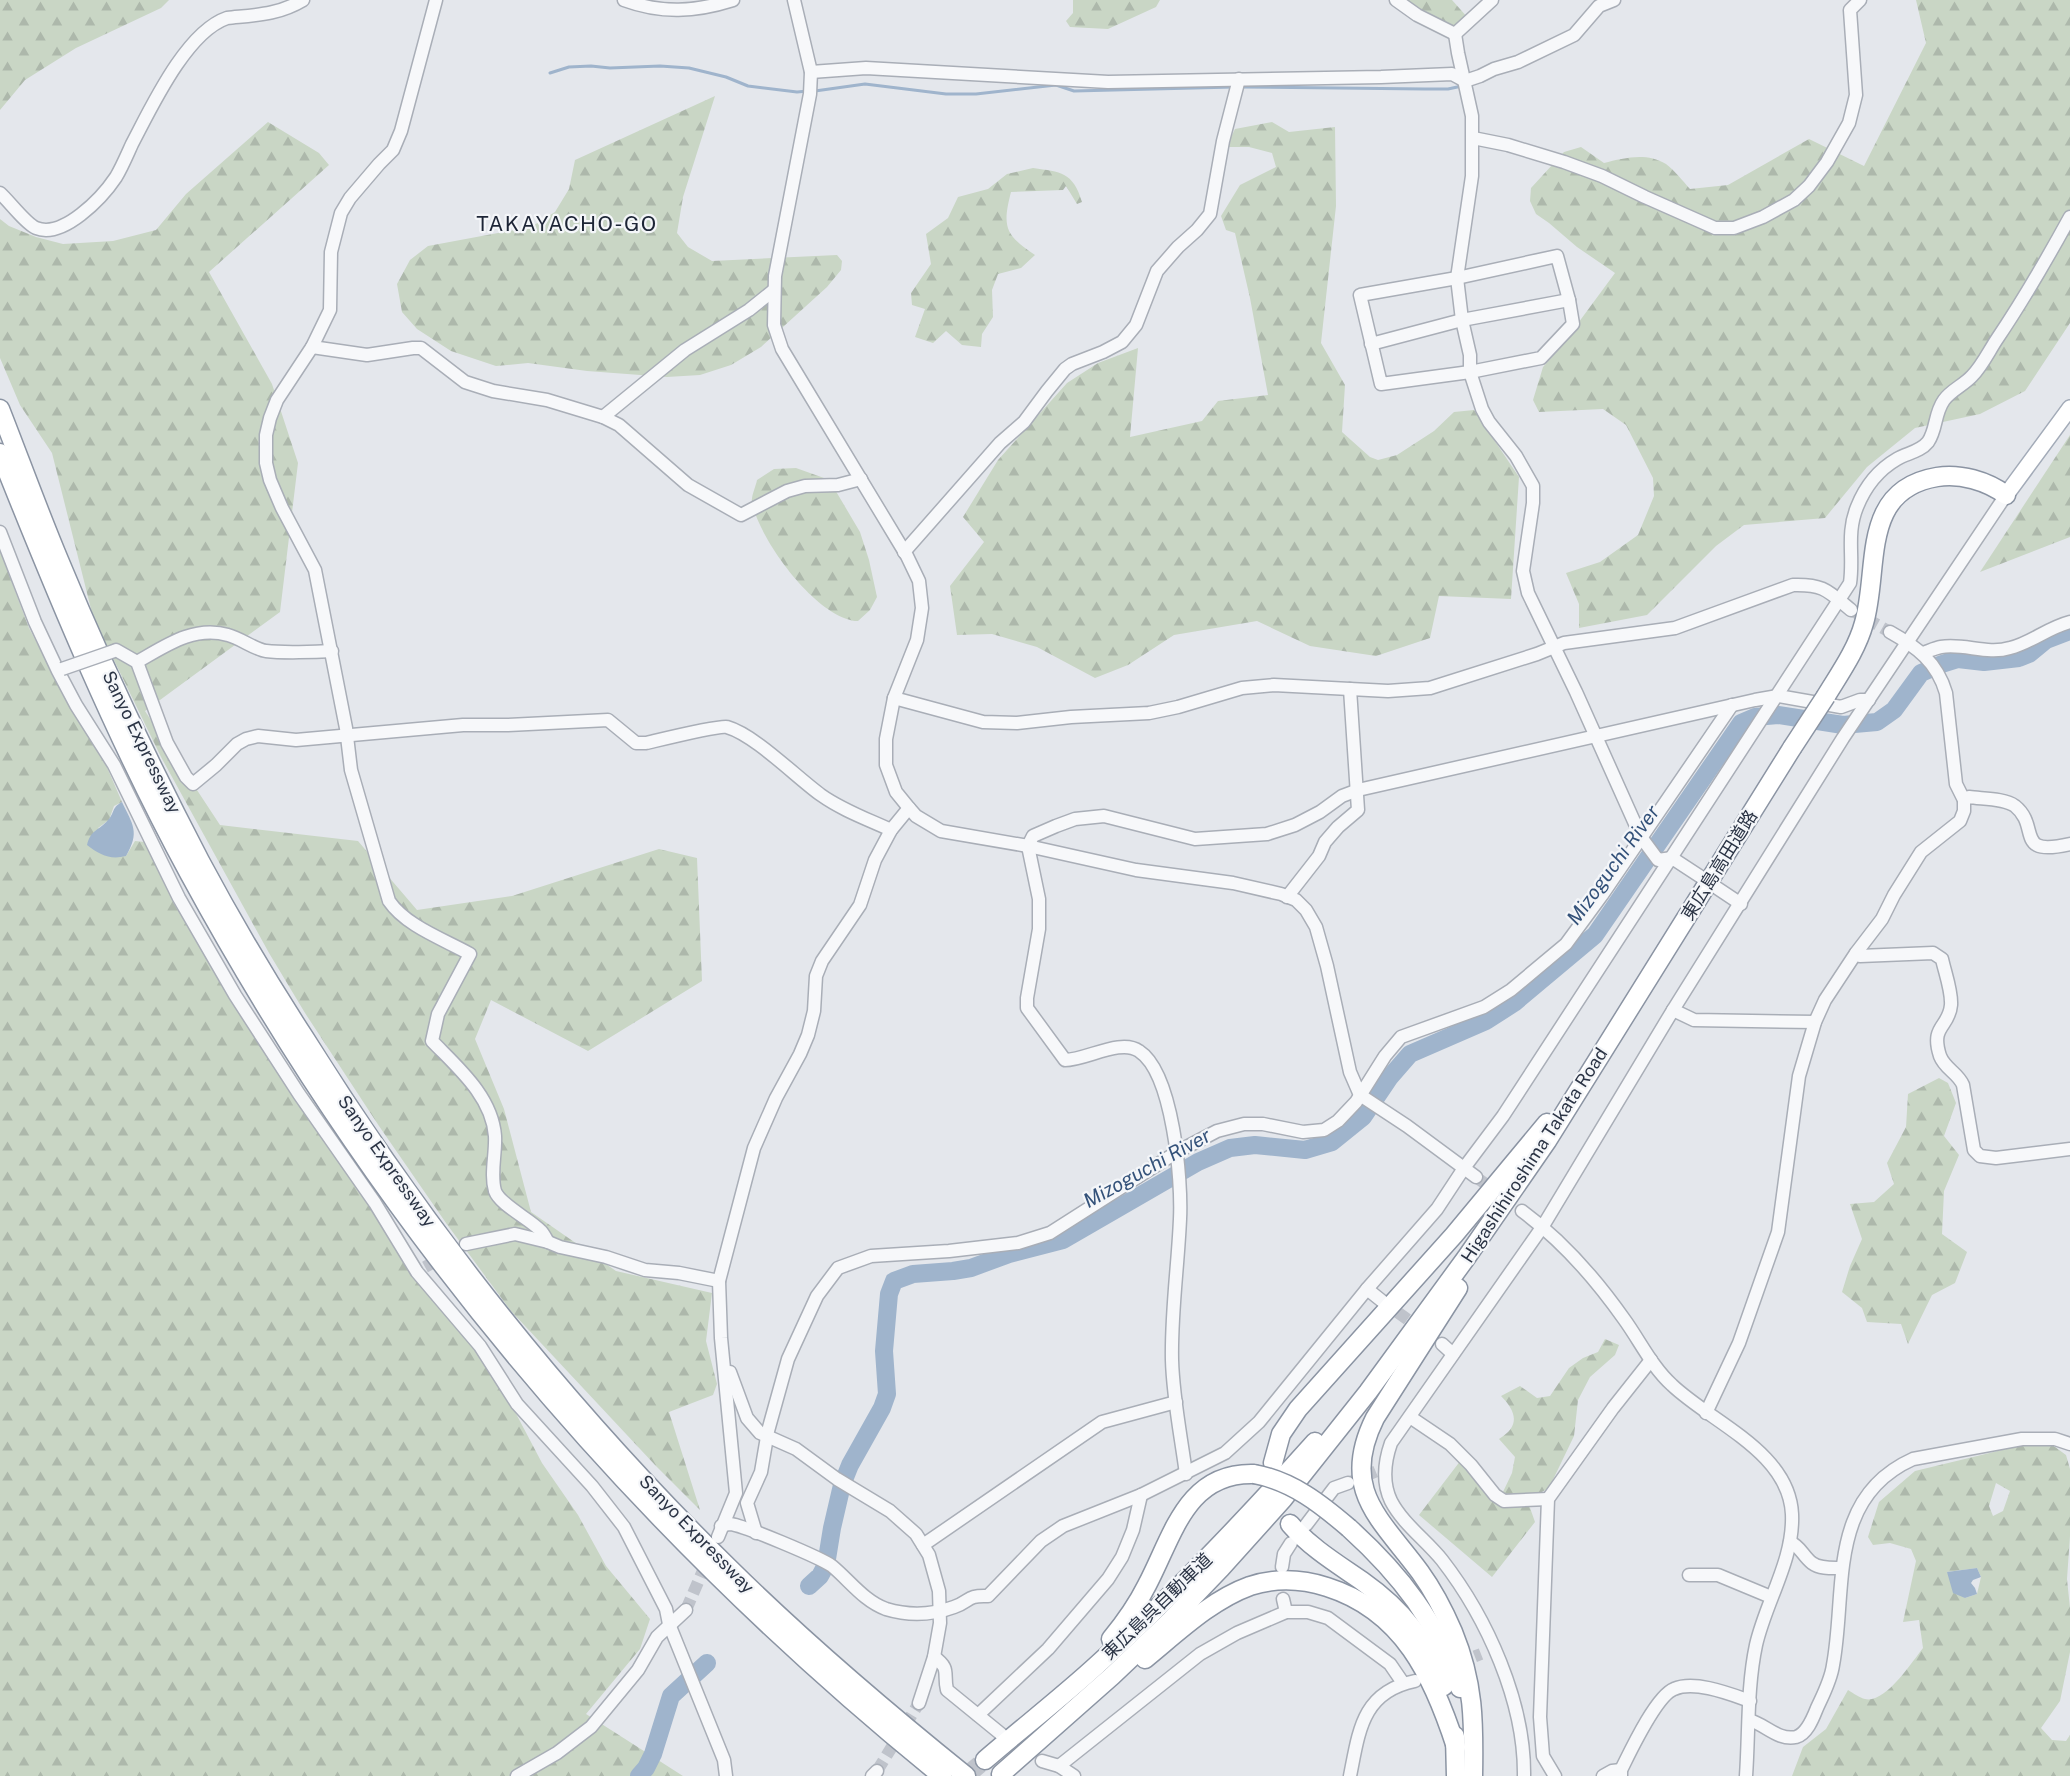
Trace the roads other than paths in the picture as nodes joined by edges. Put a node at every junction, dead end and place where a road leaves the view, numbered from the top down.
1 (303, 0) edge
2 (436, 0) edge
3 (624, 0) edge
4 (733, 0) edge
5 (794, 0) edge
6 (1396, 0) edge
7 (1492, 0) edge
8 (1614, 0) edge
9 (1860, 0) edge
10 (1455, 34) junction
11 (810, 72) junction
12 (1239, 79) junction
13 (1465, 81) junction
14 (1473, 138) junction
15 (0, 193) edge
16 (2070, 217) edge
17 (1457, 278) junction
18 (774, 290) junction
19 (1569, 300) junction
20 (1462, 320) junction
21 (1371, 344) junction
22 (312, 347) junction
23 (1470, 372) junction
24 (2070, 408) edge
25 (0, 409) edge
26 (603, 417) junction
27 (0, 453) edge
28 (861, 479) junction
29 (2006, 495) junction
30 (0, 532) edge
31 (904, 552) junction
32 (1839, 600) junction
33 (1851, 610) tunnel mouth
34 (2070, 622) edge
35 (1890, 632) tunnel mouth
36 (1907, 642) junction
37 (1554, 647) junction
38 (332, 651) junction
39 (1926, 656) junction
40 (136, 662) junction
41 (60, 670) junction
42 (1350, 689) junction
43 (1778, 696) junction
44 (894, 698) junction
45 (1869, 700) junction
46 (1732, 705) junction
47 (346, 734) junction
48 (1596, 736) junction
49 (1358, 790) junction
50 (1964, 800) junction
51 (909, 808) junction
52 (891, 830) junction
53 (1641, 837) junction
54 (2070, 844) edge
55 (1028, 846) junction
56 (1672, 858) junction
57 (1701, 877) dead end
58 (1717, 888) dead end
59 (1287, 897) junction
60 (1741, 904) junction
61 (1856, 953) junction
62 (1673, 1010) junction
63 (1815, 1022) junction
64 (1614, 1034) junction
65 (1360, 1095) junction
66 (1565, 1102) junction
67 (1547, 1141) junction
68 (2070, 1149) edge
69 (1177, 1152) junction
70 (1464, 1168) junction
71 (1476, 1177) tunnel mouth
72 (1522, 1211) tunnel mouth
73 (1543, 1226) junction
74 (548, 1242) junction
75 (466, 1244) dead end
76 (718, 1281) junction
77 (1367, 1289) junction
78 (1383, 1301) tunnel mouth
79 (1442, 1344) tunnel mouth
80 (723, 1350) junction
81 (1454, 1354) junction
82 (1651, 1360) junction
83 (1176, 1402) junction
84 (1706, 1413) junction
85 (1410, 1417) junction
86 (767, 1437) junction
87 (2070, 1444) edge
88 (1273, 1463) dead end
89 (1186, 1474) junction
90 (1348, 1483) tunnel mouth
91 (1282, 1489) junction
92 (1141, 1495) junction
93 (1548, 1499) junction
94 (1298, 1525) joint
95 (756, 1533) junction
96 (1790, 1542) junction
97 (1291, 1543) dead end
98 (923, 1545) junction
99 (1282, 1567) dead end
100 (1842, 1568) junction
101 (1689, 1575) dead end
102 (1771, 1597) junction
103 (686, 1610) tunnel mouth
104 (940, 1611) junction
105 (669, 1624) junction
106 (1494, 1647) junction
107 (1481, 1654) tunnel mouth
108 (934, 1657) junction
109 (1750, 1701) junction
110 (919, 1703) tunnel mouth
111 (978, 1715) junction
112 (896, 1719) junction
113 (1749, 1720) junction
114 (1030, 1722) junction
115 (1001, 1734) dead end
116 (1045, 1736) junction
117 (1465, 1746) junction
118 (1543, 1756) junction
119 (1523, 1758) junction
120 (1042, 1761) dead end
121 (1059, 1766) junction
122 (981, 1768) edge
123 (1001, 1773) tunnel mouth
124 (1621, 1773) edge
125 (517, 1776) edge
126 (726, 1776) edge
127 (942, 1776) edge
128 (966, 1776) edge
129 (1074, 1776) edge
130 (1350, 1776) edge
131 (1456, 1776) edge
132 (1473, 1776) edge
133 (1524, 1776) edge
134 (1555, 1776) edge
135 (1604, 1776) edge
136 (1746, 1776) edge

1 - 15 street
2 - 22 street
3 - 4 street
5 - 11 street
6 - 10 street
7 - 10 street
8 - 13 street
9 - 14 street
10 - 13 street
11 - 12 street
11 - 18 street
12 - 13 street
12 - 31 street
13 - 14 street
14 - 17 street
16 - 32 street
17 - 19 street
17 - 20 street
17 - 21 street
18 - 26 street
18 - 28 street
19 - 20 street
19 - 23 street
20 - 21 street
20 - 23 street
21 - 23 street
22 - 26 street
22 - 38 street
23 - 37 street
24 - 29 main road
25 - 112 highway, Sanyo Expressway
26 - 28 street
27 - 127 highway, Sanyo Expressway
28 - 31 street
29 - 36 street
29 - 64 highway, 東広島高田道路, bridge
30 - 41 street
31 - 44 street
32 - 33 street
32 - 37 street
32 - 43 street
34 - 39 street
35 - 36 street
36 - 39 street
36 - 45 street
37 - 42 street
37 - 48 street
38 - 40 street
38 - 47 street
39 - 50 street
40 - 41 street, bridge
40 - 47 street
41 - 105 street
42 - 44 street
42 - 49 street
43 - 45 street
43 - 46 street
43 - 56 street
44 - 51 street
45 - 60 street
46 - 48 street
46 - 53 street
47 - 52 street
47 - 74 street
48 - 49 street
48 - 53 street
49 - 55 street
49 - 59 street
50 - 54 street
50 - 61 street
51 - 52 street
51 - 55 street
52 - 76 street
53 - 56 street
53 - 65 street
55 - 59 street
55 - 69 street
56 - 57 street
56 - 70 street
58 - 60 street
59 - 65 street
60 - 62 street
61 - 63 street
61 - 68 street
62 - 63 street
62 - 73 street
63 - 84 street
64 - 66 highway, Higashihiroshima Takata Road
64 - 67 highway, Higashihiroshima Takata Road
65 - 69 street
65 - 70 street
66 - 88 highway
66 - 91 highway, Higashihiroshima Takata Road
67 - 91 highway, Higashihiroshima Takata Road
67 - 117 highway
69 - 83 street
69 - 86 street
70 - 71 street
70 - 77 street
72 - 73 street
73 - 81 street
73 - 82 street
74 - 75 street
74 - 76 street
76 - 80 street
77 - 78 street
77 - 89 street
79 - 81 street
80 - 86 street
80 - 95 street
81 - 85 street
82 - 84 street
82 - 93 street
83 - 89 street
83 - 98 street
84 - 96 street
85 - 93 street
85 - 106 street
86 - 95 street
86 - 98 street
87 - 100 street
89 - 92 street
90 - 94 street
91 - 114 highway, 東広島呉自動車道
91 - 116 highway
92 - 104 street
92 - 111 street
93 - 118 street
94 - 117 highway
95 - 104 street
96 - 100 street
96 - 102 street
97 - 99 street
98 - 104 street
100 - 113 street
101 - 102 street
102 - 109 street
103 - 105 street
104 - 108 street
105 - 125 street
105 - 126 street
106 - 107 street
106 - 119 street
108 - 110 street
108 - 111 street
109 - 113 street
109 - 124 street
111 - 115 street
112 - 122 highway
112 - 128 highway, Sanyo Expressway
113 - 136 street
114 - 117 highway, bridge
114 - 122 highway
116 - 117 highway
116 - 123 highway
117 - 131 highway
117 - 132 highway
118 - 119 street
118 - 134 street
119 - 133 street
120 - 121 street
121 - 129 street
121 - 130 street
124 - 135 street

